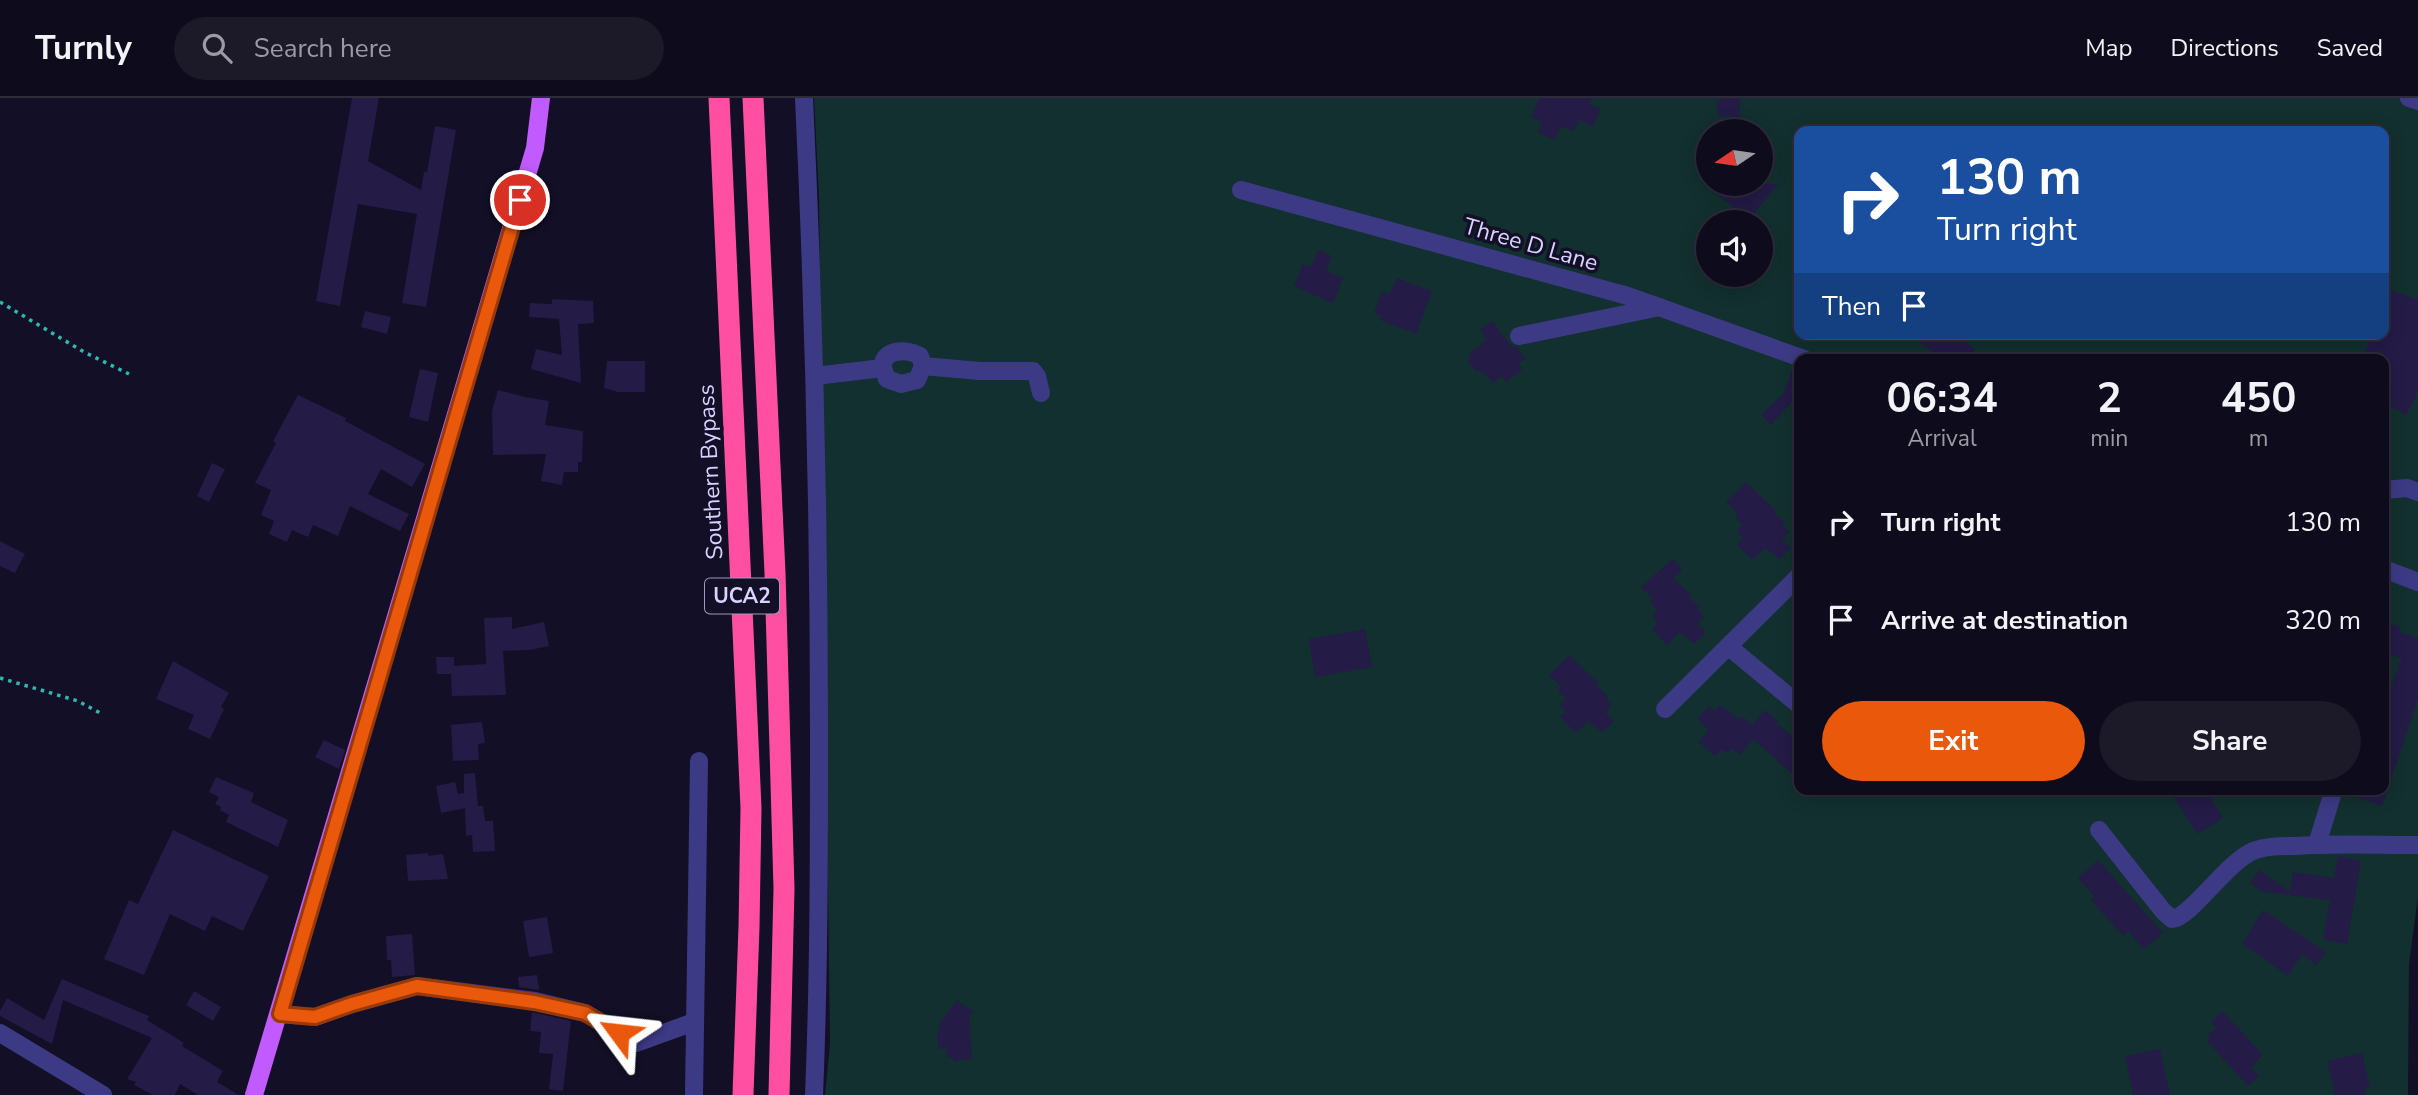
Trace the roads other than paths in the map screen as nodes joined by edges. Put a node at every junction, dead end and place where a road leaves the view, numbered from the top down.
1 (541, 98) edge
2 (719, 98) edge
3 (753, 98) edge
4 (804, 98) edge
5 (2409, 98) edge
6 (2418, 101) edge
7 (1241, 190) dead end
8 (1660, 307) junction
9 (1519, 336) dead end
10 (1794, 355) edge
11 (923, 366) junction
12 (883, 368) junction
13 (815, 376) junction
14 (1041, 393) dead end
15 (2389, 490) edge
16 (2418, 492) edge
17 (2389, 571) edge
18 (1794, 581) edge
19 (2418, 582) edge
20 (1728, 646) junction
21 (1794, 701) edge
22 (1665, 709) dead end
23 (699, 761) dead end
24 (2332, 795) edge
25 (2099, 830) dead end
26 (2317, 844) junction
27 (2418, 845) edge
28 (280, 1014) junction
29 (694, 1022) junction
30 (0, 1033) edge
31 (103, 1095) edge
32 (254, 1095) edge
33 (694, 1095) edge
34 (743, 1095) edge
35 (779, 1095) edge
36 (814, 1095) edge

1 - 28 main road
2 - 34 highway, Southern Bypass / UCA2
3 - 35 highway, UCA2
4 - 13 street
5 - 6 street
7 - 8 street, Three D Lane
8 - 9 street
8 - 10 street, Three D Lane
11 - 12 street
11 - 12 street
11 - 14 street
12 - 13 street
13 - 36 street
15 - 16 street
17 - 19 street
18 - 20 street
20 - 21 street
20 - 22 street
23 - 29 street
24 - 26 street
25 - 26 street
26 - 27 street
28 - 29 street
28 - 32 main road
29 - 33 street
30 - 31 street

